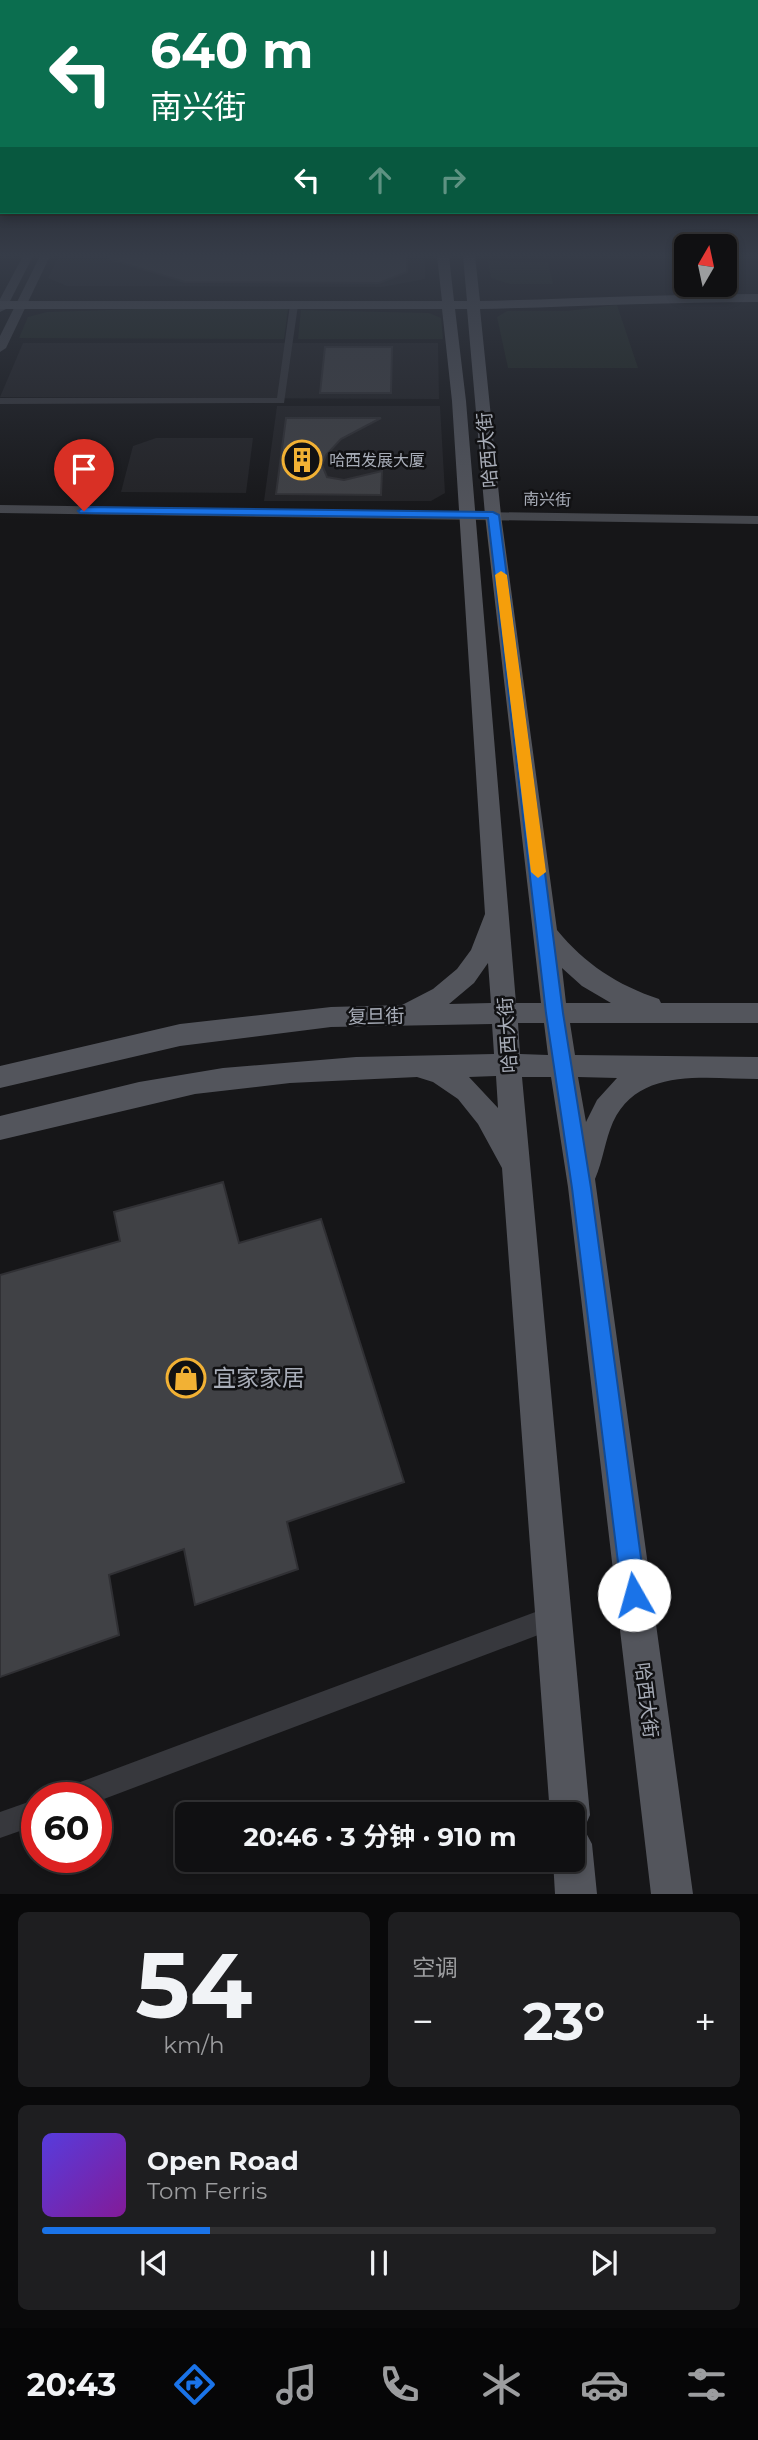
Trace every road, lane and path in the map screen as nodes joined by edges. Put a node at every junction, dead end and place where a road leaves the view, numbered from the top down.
1 (289, 344) edge
2 (451, 344) edge
3 (478, 344) edge
4 (0, 401) edge
5 (0, 509) edge
6 (494, 517) junction
7 (468, 518) junction
8 (0, 519) edge
9 (758, 522) edge
10 (498, 904) junction
11 (546, 934) junction
12 (685, 1012) junction
13 (506, 1013) junction
14 (555, 1013) junction
15 (758, 1013) edge
16 (403, 1015) junction
17 (408, 1065) junction
18 (508, 1065) junction
19 (565, 1066) junction
20 (679, 1068) junction
21 (758, 1068) edge
22 (0, 1077) edge
23 (0, 1128) edge
24 (520, 1181) junction
25 (582, 1188) junction
26 (554, 1617) junction
27 (112, 1783) edge
28 (569, 1802) edge
29 (21, 1818) edge
30 (0, 1825) edge
31 (574, 1872) edge
32 (576, 1894) edge
33 (672, 1894) edge

1 - 4 street
2 - 7 main road, 哈西大街
3 - 6 main road, 哈西大街
5 - 7 street, 南兴街
6 - 7 street, 南兴街
6 - 9 street, 南兴街
6 - 11 main road, 哈西大街
7 - 8 street, 南兴街
7 - 10 main road, 哈西大街
10 - 13 main road, 哈西大街
10 - 16 main road
11 - 12 main road
11 - 14 main road, 哈西大街
12 - 14 main road, 复旦街
12 - 15 main road, 复旦街
13 - 14 main road, 复旦街
13 - 16 main road, 复旦街
13 - 18 main road, 哈西大街
14 - 19 main road, 哈西大街
16 - 22 main road, 复旦街
17 - 18 main road
17 - 23 main road
17 - 24 main road
18 - 19 main road
18 - 24 main road, 哈西大街
19 - 20 main road
19 - 25 main road, 哈西大街
20 - 21 main road
20 - 25 main road
24 - 26 main road, 哈西大街
25 - 33 main road, 哈西大街
26 - 27 street
26 - 28 main road, 哈西大街
29 - 30 street
31 - 32 main road

